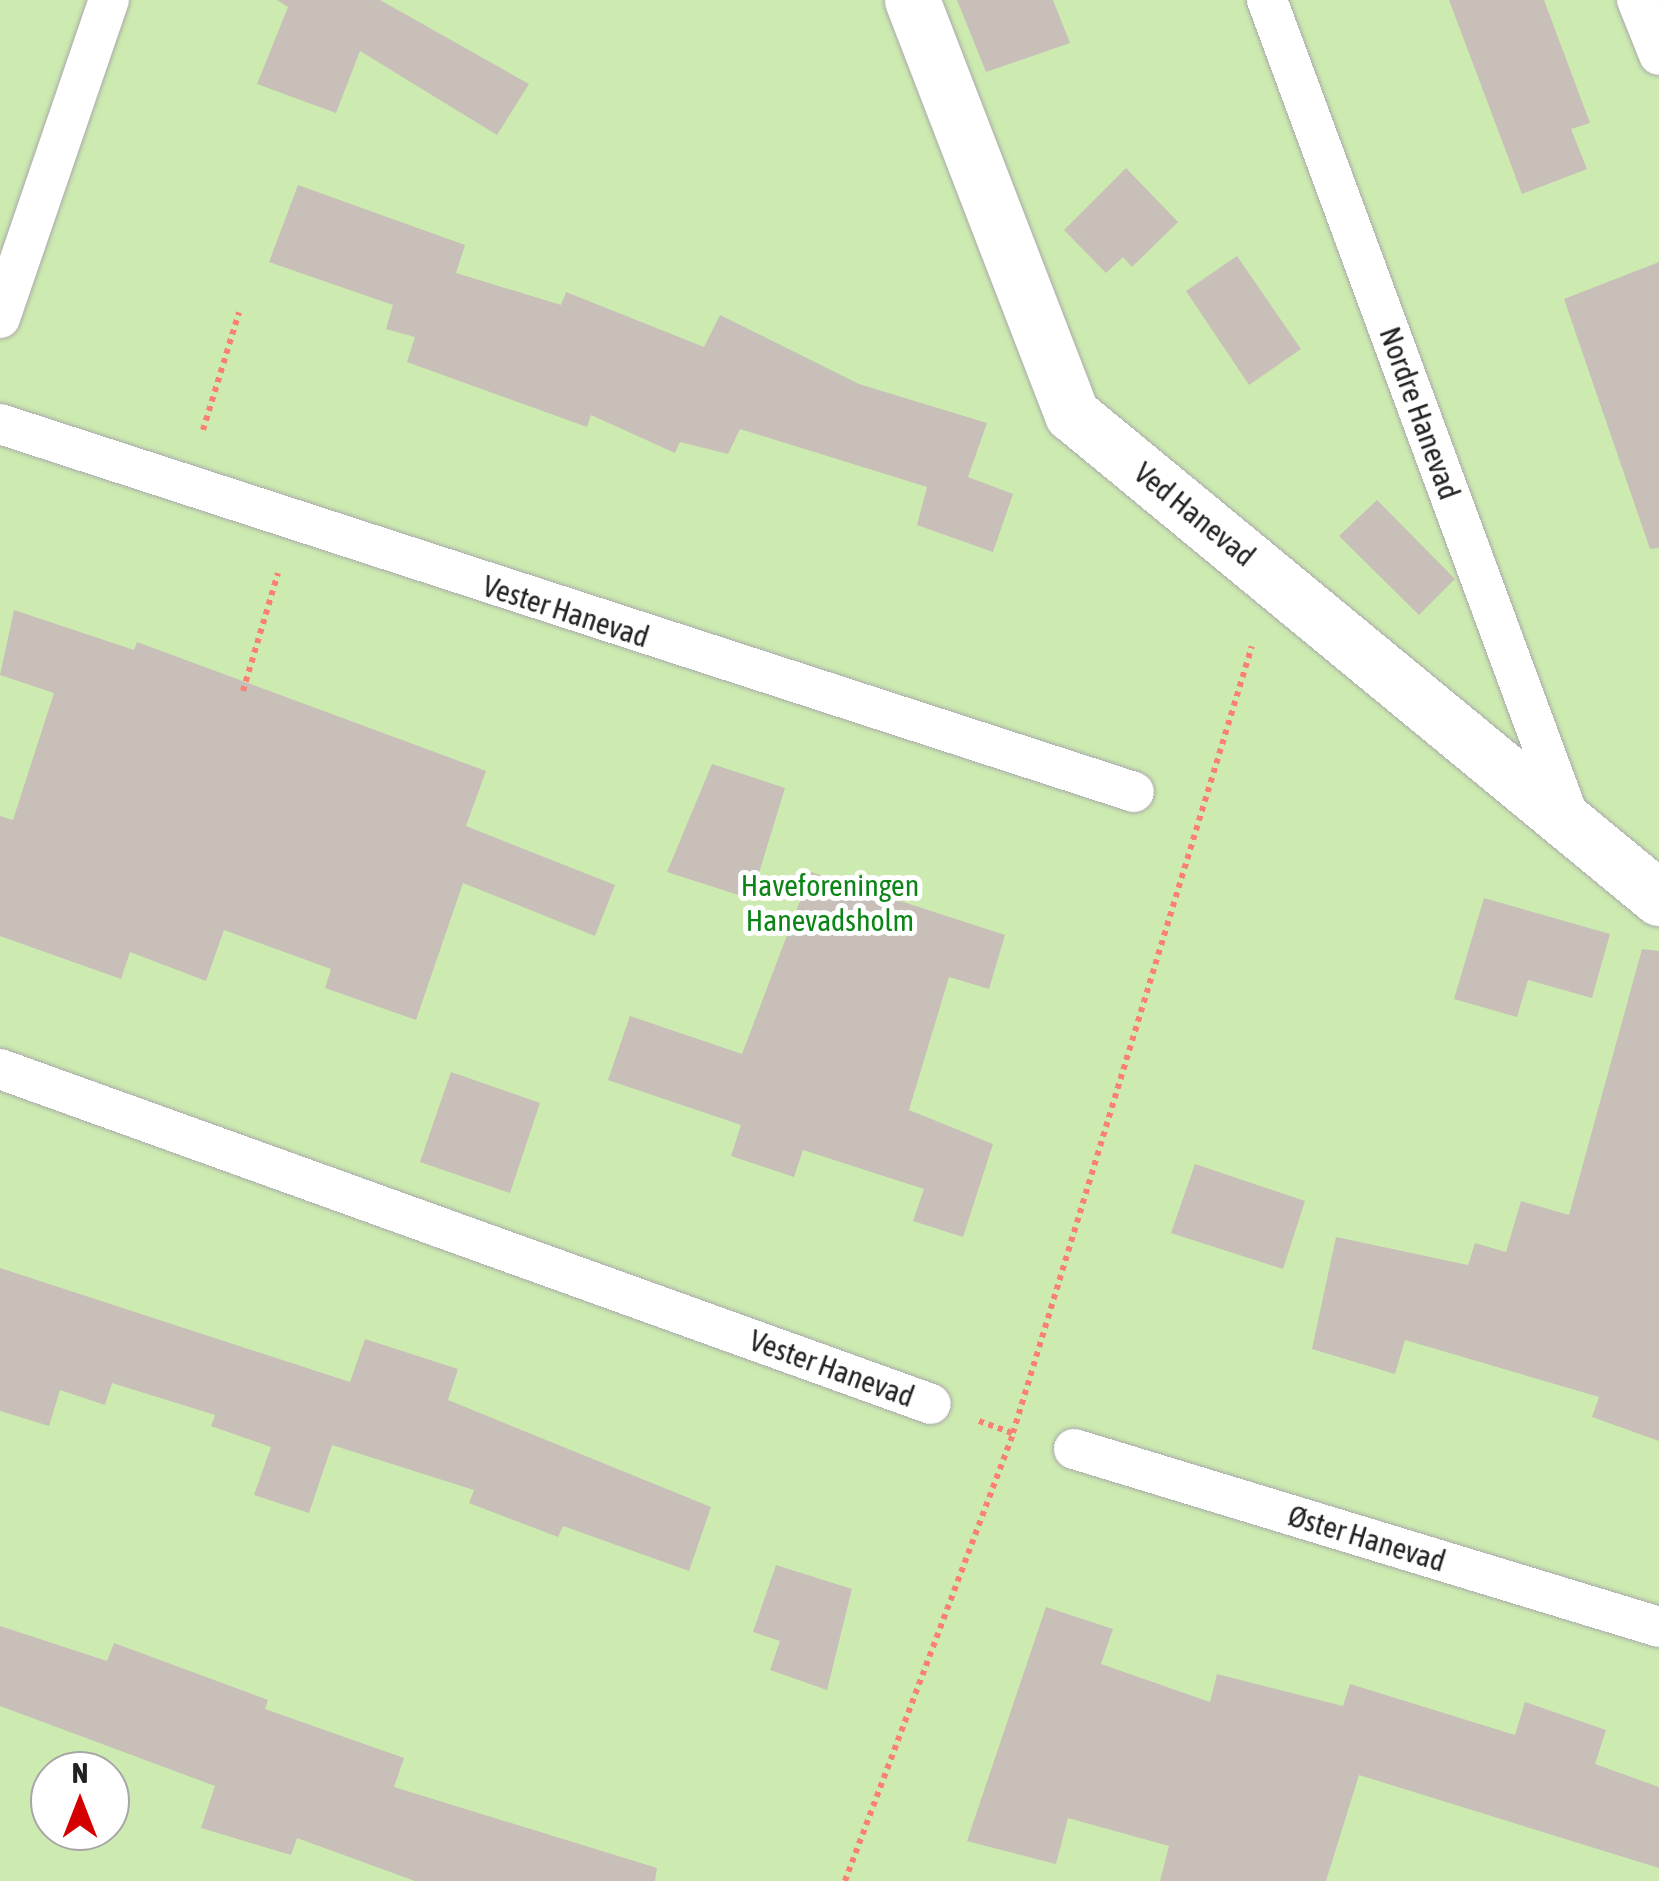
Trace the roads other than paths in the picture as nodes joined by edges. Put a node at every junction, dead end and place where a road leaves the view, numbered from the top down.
1 (109, 0) edge
2 (912, 0) edge
3 (1268, 0) edge
4 (1637, 0) edge
5 (1659, 55) edge
6 (0, 318) edge
7 (0, 424) edge
8 (1134, 792) dead end
9 (1572, 826) junction
10 (1659, 898) edge
11 (0, 1068) edge
12 (931, 1404) road end
13 (1074, 1449) road end
14 (1659, 1627) edge

1 - 6 lane
2 - 9 street, Ved Hanevad
3 - 9 lane, Nordre Hanevad
4 - 5 lane
7 - 8 lane, Vester Hanevad
9 - 10 street, Ved Hanevad
11 - 12 lane, Vester Hanevad
13 - 14 lane, Øster Hanevad

